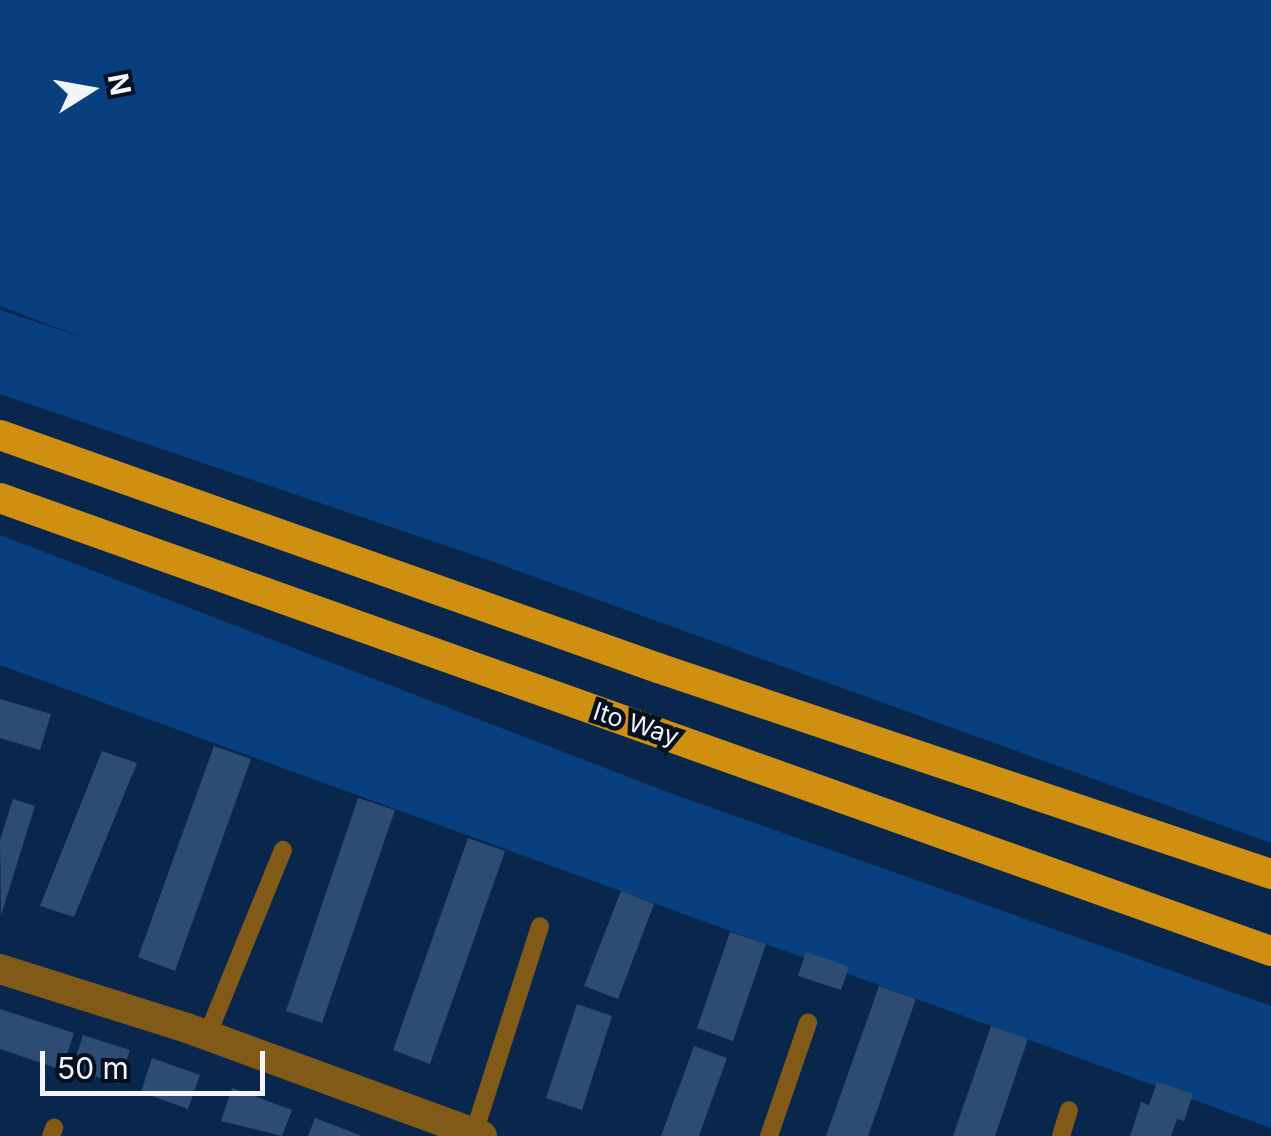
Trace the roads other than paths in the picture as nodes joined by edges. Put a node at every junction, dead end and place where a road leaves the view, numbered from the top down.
1 (0, 435) edge
2 (0, 498) edge
3 (282, 850) dead end
4 (1271, 874) edge
5 (540, 926) dead end
6 (1271, 951) edge
7 (0, 969) edge
8 (808, 1022) dead end
9 (207, 1036) junction
10 (1069, 1110) dead end
11 (478, 1135) edge
12 (768, 1136) edge
13 (1061, 1136) edge

1 - 4 main road
2 - 6 main road, Ito Way
3 - 9 lane
5 - 11 lane
7 - 9 street
8 - 12 lane
9 - 11 street
10 - 13 lane

